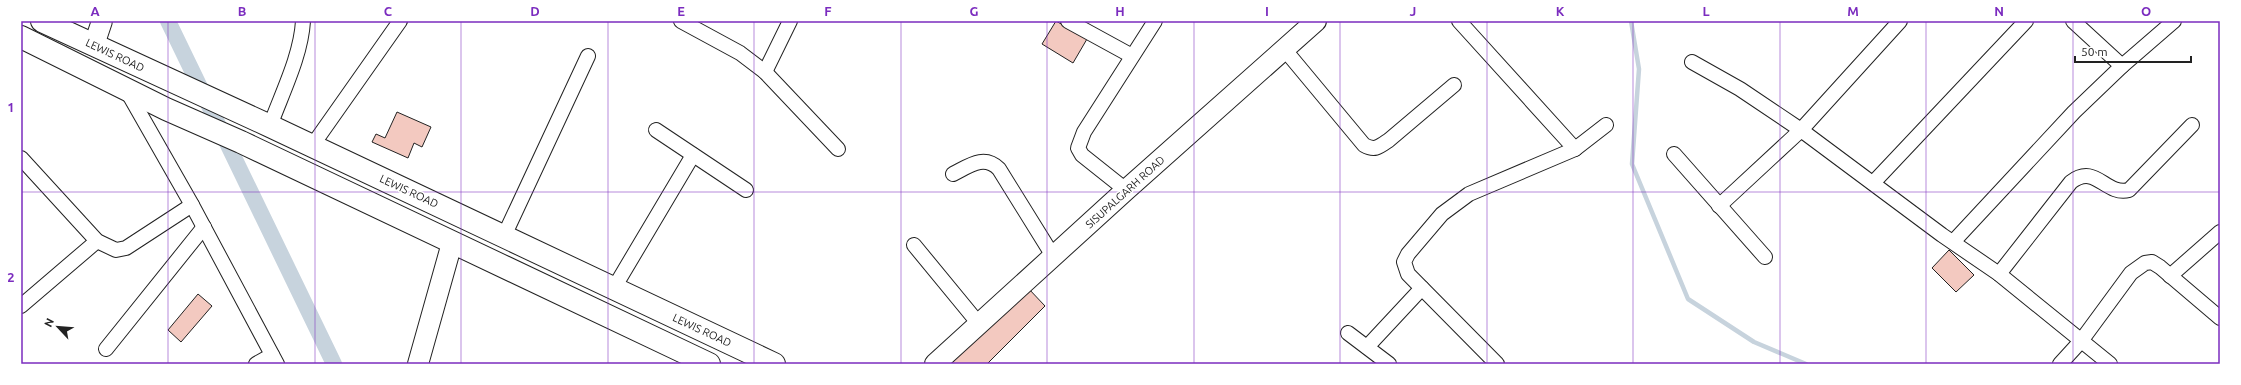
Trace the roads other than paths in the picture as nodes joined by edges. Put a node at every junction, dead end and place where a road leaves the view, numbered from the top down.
1 (42, 21) edge
2 (102, 21) edge
3 (303, 21) edge
4 (400, 21) edge
5 (681, 21) edge
6 (790, 21) edge
7 (1068, 21) edge
8 (1155, 21) edge
9 (1316, 21) edge
10 (1458, 21) edge
11 (1900, 21) edge
12 (2026, 21) edge
13 (2073, 21) edge
14 (2174, 21) edge
15 (21, 37) edge
16 (94, 45) junction
17 (1285, 50) junction
18 (588, 56) dead end
19 (1132, 56) junction
20 (1692, 62) dead end
21 (2122, 66) junction
22 (765, 72) junction
23 (1454, 85) dead end
24 (126, 89) junction
25 (262, 122) junction
26 (1606, 125) dead end
27 (2192, 125) dead end
28 (656, 130) dead end
29 (1801, 130) junction
30 (312, 146) junction
31 (838, 149) dead end
32 (1575, 149) junction
33 (1674, 154) dead end
34 (693, 155) junction
35 (21, 158) edge
36 (953, 174) dead end
37 (1873, 184) junction
38 (746, 190) dead end
39 (1126, 190) junction
40 (192, 204) junction
41 (1719, 206) junction
42 (464, 217) junction
43 (204, 227) junction
44 (2220, 232) edge
45 (504, 236) junction
46 (97, 241) junction
47 (1953, 242) junction
48 (452, 244) junction
49 (914, 245) dead end
50 (1054, 256) junction
51 (1765, 257) dead end
52 (1999, 274) junction
53 (2170, 276) junction
54 (614, 288) junction
55 (1422, 288) junction
56 (21, 306) edge
57 (2220, 318) edge
58 (979, 324) junction
59 (1348, 333) dead end
60 (2081, 341) junction
61 (1367, 347) junction
62 (106, 349) dead end
63 (274, 359) edge
64 (1491, 362) edge
65 (256, 364) edge
66 (418, 364) edge
67 (709, 364) edge
68 (774, 364) edge
69 (935, 364) edge
70 (1389, 364) edge
71 (2060, 364) edge
72 (2110, 364) edge

1 - 16 main road, LEWIS ROAD
2 - 16 street
3 - 25 street
4 - 30 street
5 - 22 street
6 - 22 street
7 - 19 street
8 - 19 street
9 - 17 street, SISUPALGARH ROAD
10 - 32 street
11 - 29 street
12 - 37 street
13 - 21 street
14 - 21 street
15 - 24 main road
16 - 25 main road, LEWIS ROAD
17 - 23 street
17 - 39 street, SISUPALGARH ROAD
18 - 45 street
19 - 39 street
20 - 29 street
21 - 47 street
22 - 31 street
24 - 40 street
24 - 48 main road
25 - 30 main road, LEWIS ROAD
26 - 32 street
27 - 52 street
28 - 34 street
29 - 37 street
29 - 41 street
30 - 42 main road, LEWIS ROAD
32 - 55 street
33 - 41 street
34 - 38 street
34 - 54 street
35 - 46 street
36 - 50 street
37 - 47 street
39 - 50 street, SISUPALGARH ROAD
40 - 43 street
40 - 46 street
41 - 51 street
42 - 45 main road, LEWIS ROAD
42 - 48 main road
43 - 62 street
43 - 63 street
44 - 53 street
45 - 54 main road, LEWIS ROAD
46 - 56 street
47 - 52 street
48 - 66 street
48 - 67 main road
49 - 58 street
50 - 58 street, SISUPALGARH ROAD
52 - 60 street
53 - 57 street
53 - 60 street
54 - 68 main road, LEWIS ROAD
55 - 61 street
55 - 64 street
58 - 69 street, SISUPALGARH ROAD
59 - 61 street
60 - 71 street
60 - 72 street
61 - 70 street
63 - 65 street

